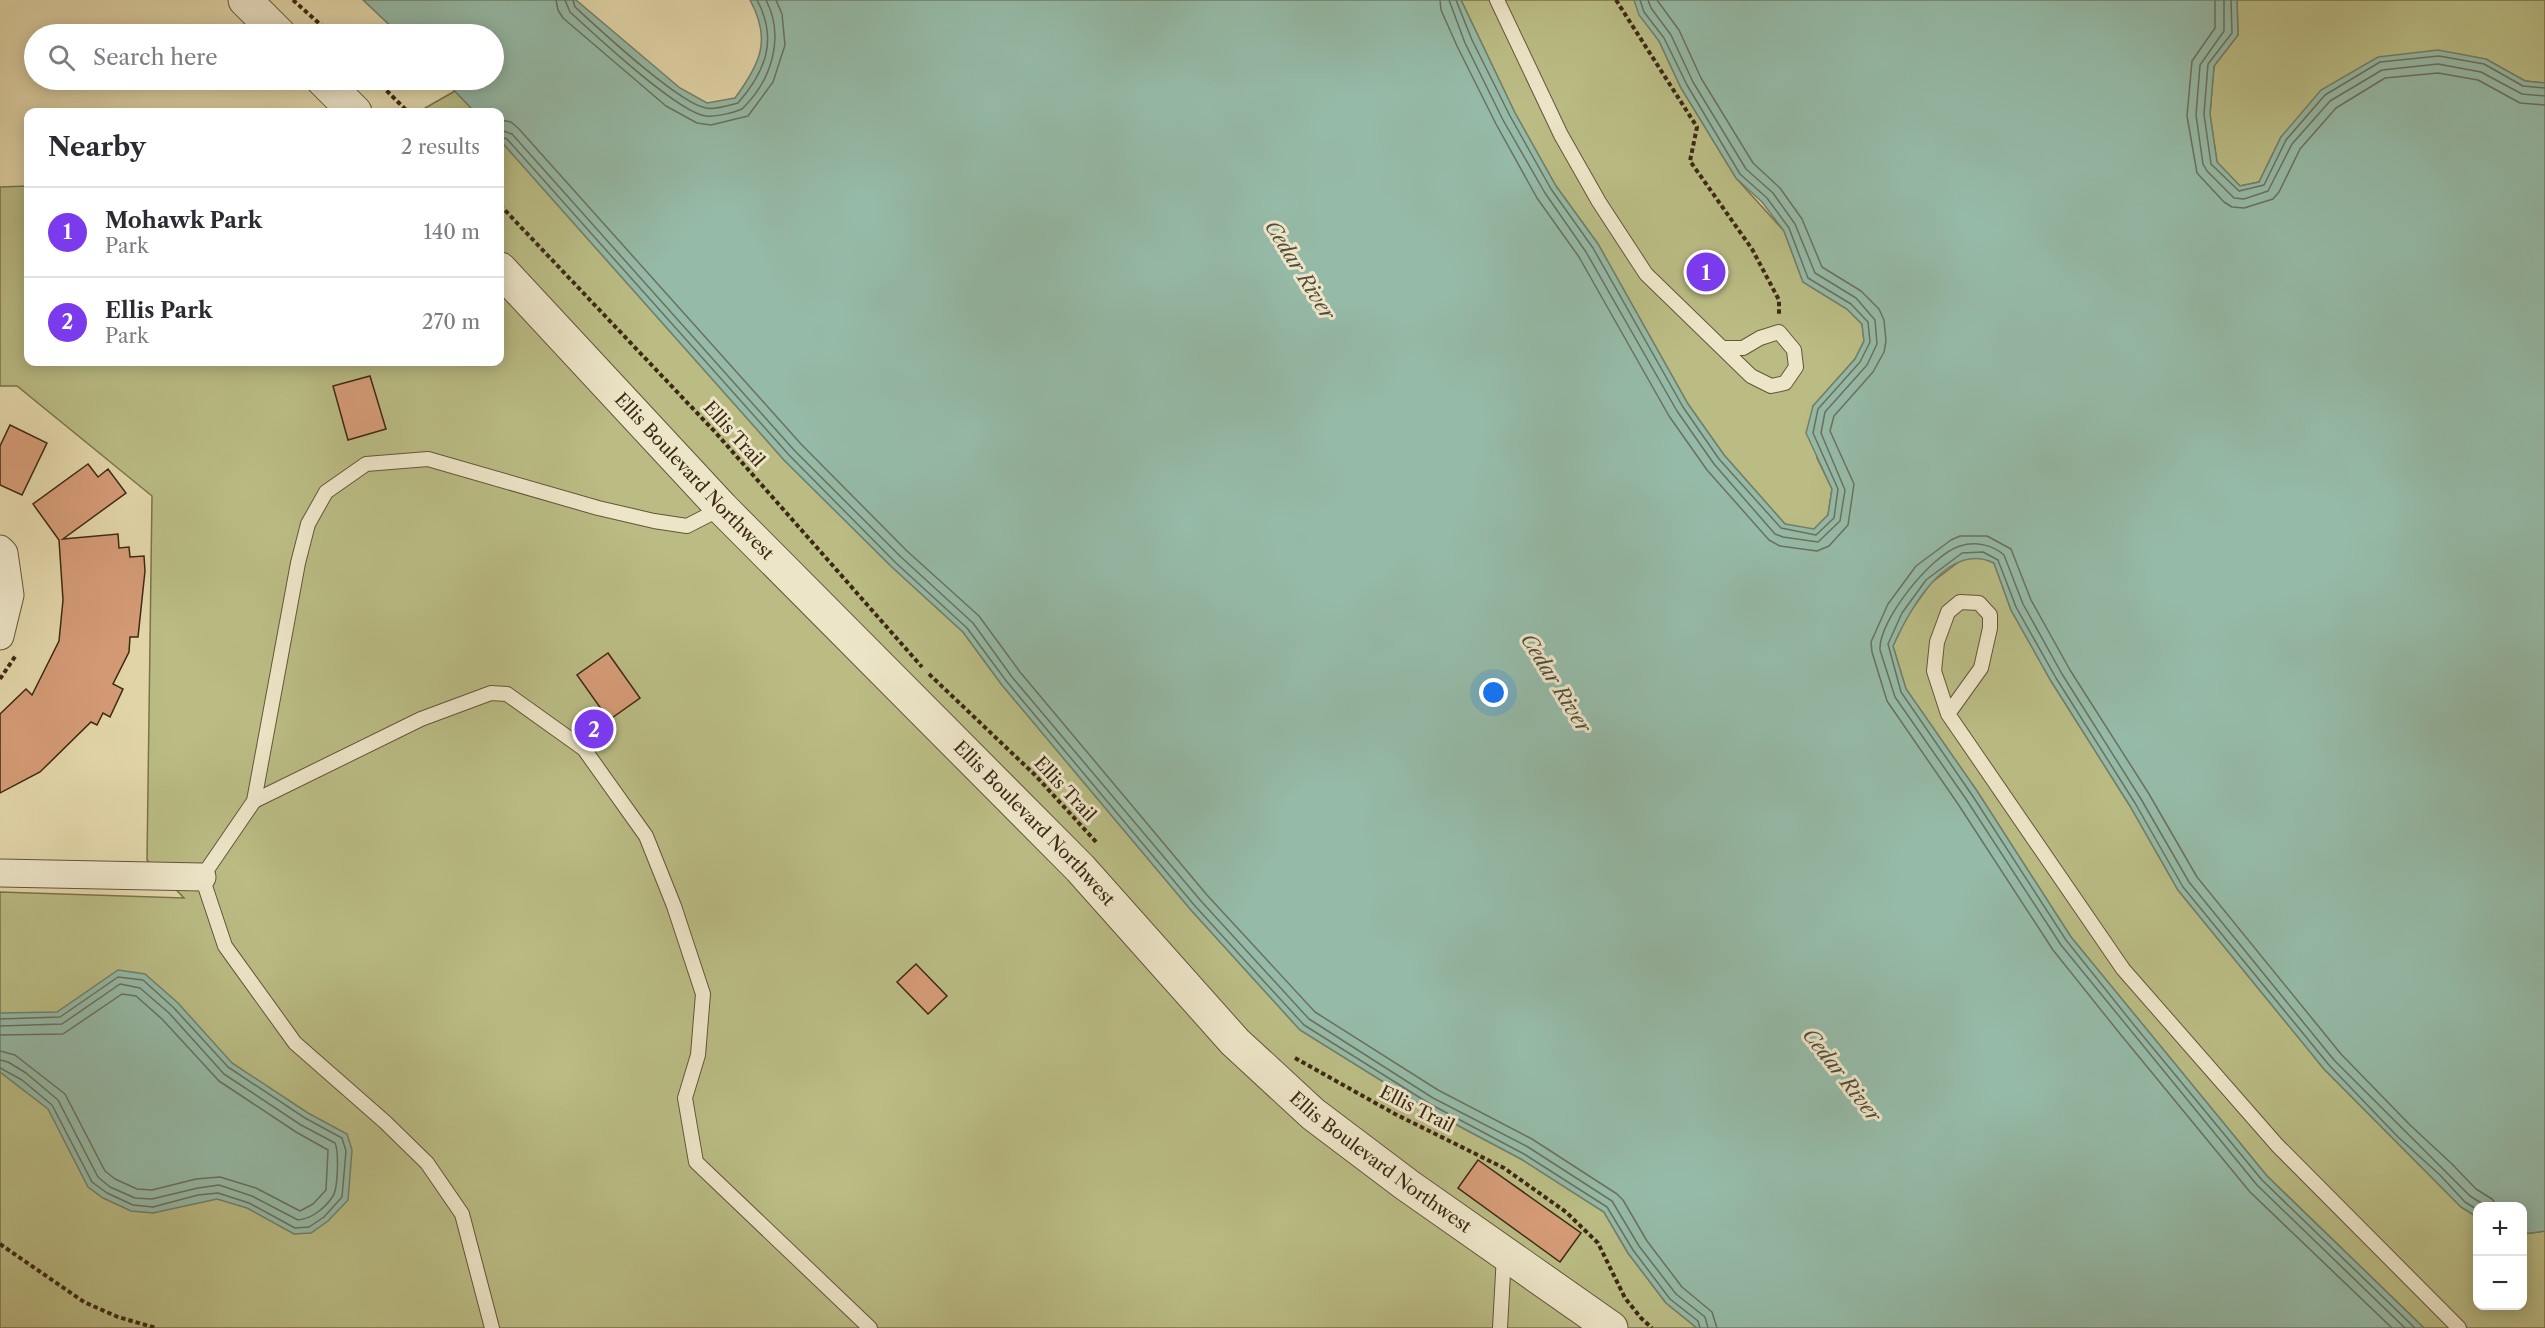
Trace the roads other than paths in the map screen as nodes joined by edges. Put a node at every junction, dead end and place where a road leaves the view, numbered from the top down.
1 (245, 0) edge
2 (1497, 0) edge
3 (269, 24) edge
4 (333, 90) edge
5 (351, 108) edge
6 (504, 273) edge
7 (1723, 348) junction
8 (722, 507) junction
9 (0, 549) edge
10 (0, 636) edge
11 (1948, 714) junction
12 (254, 801) junction
13 (0, 873) edge
14 (202, 877) junction
15 (1504, 1253) junction
16 (492, 1328) edge
17 (870, 1328) edge
18 (1500, 1328) edge
19 (1611, 1328) edge
20 (2459, 1328) edge

1 - 3 street
2 - 7 lane
4 - 5 street
6 - 8 street, Ellis Boulevard Northwest
7 - 7 lane
8 - 12 lane
8 - 15 street, Ellis Boulevard Northwest
9 - 10 street
11 - 11 lane
11 - 20 lane
12 - 14 lane
12 - 17 lane
13 - 14 street
14 - 16 lane
15 - 18 lane
15 - 19 street, Ellis Boulevard Northwest

